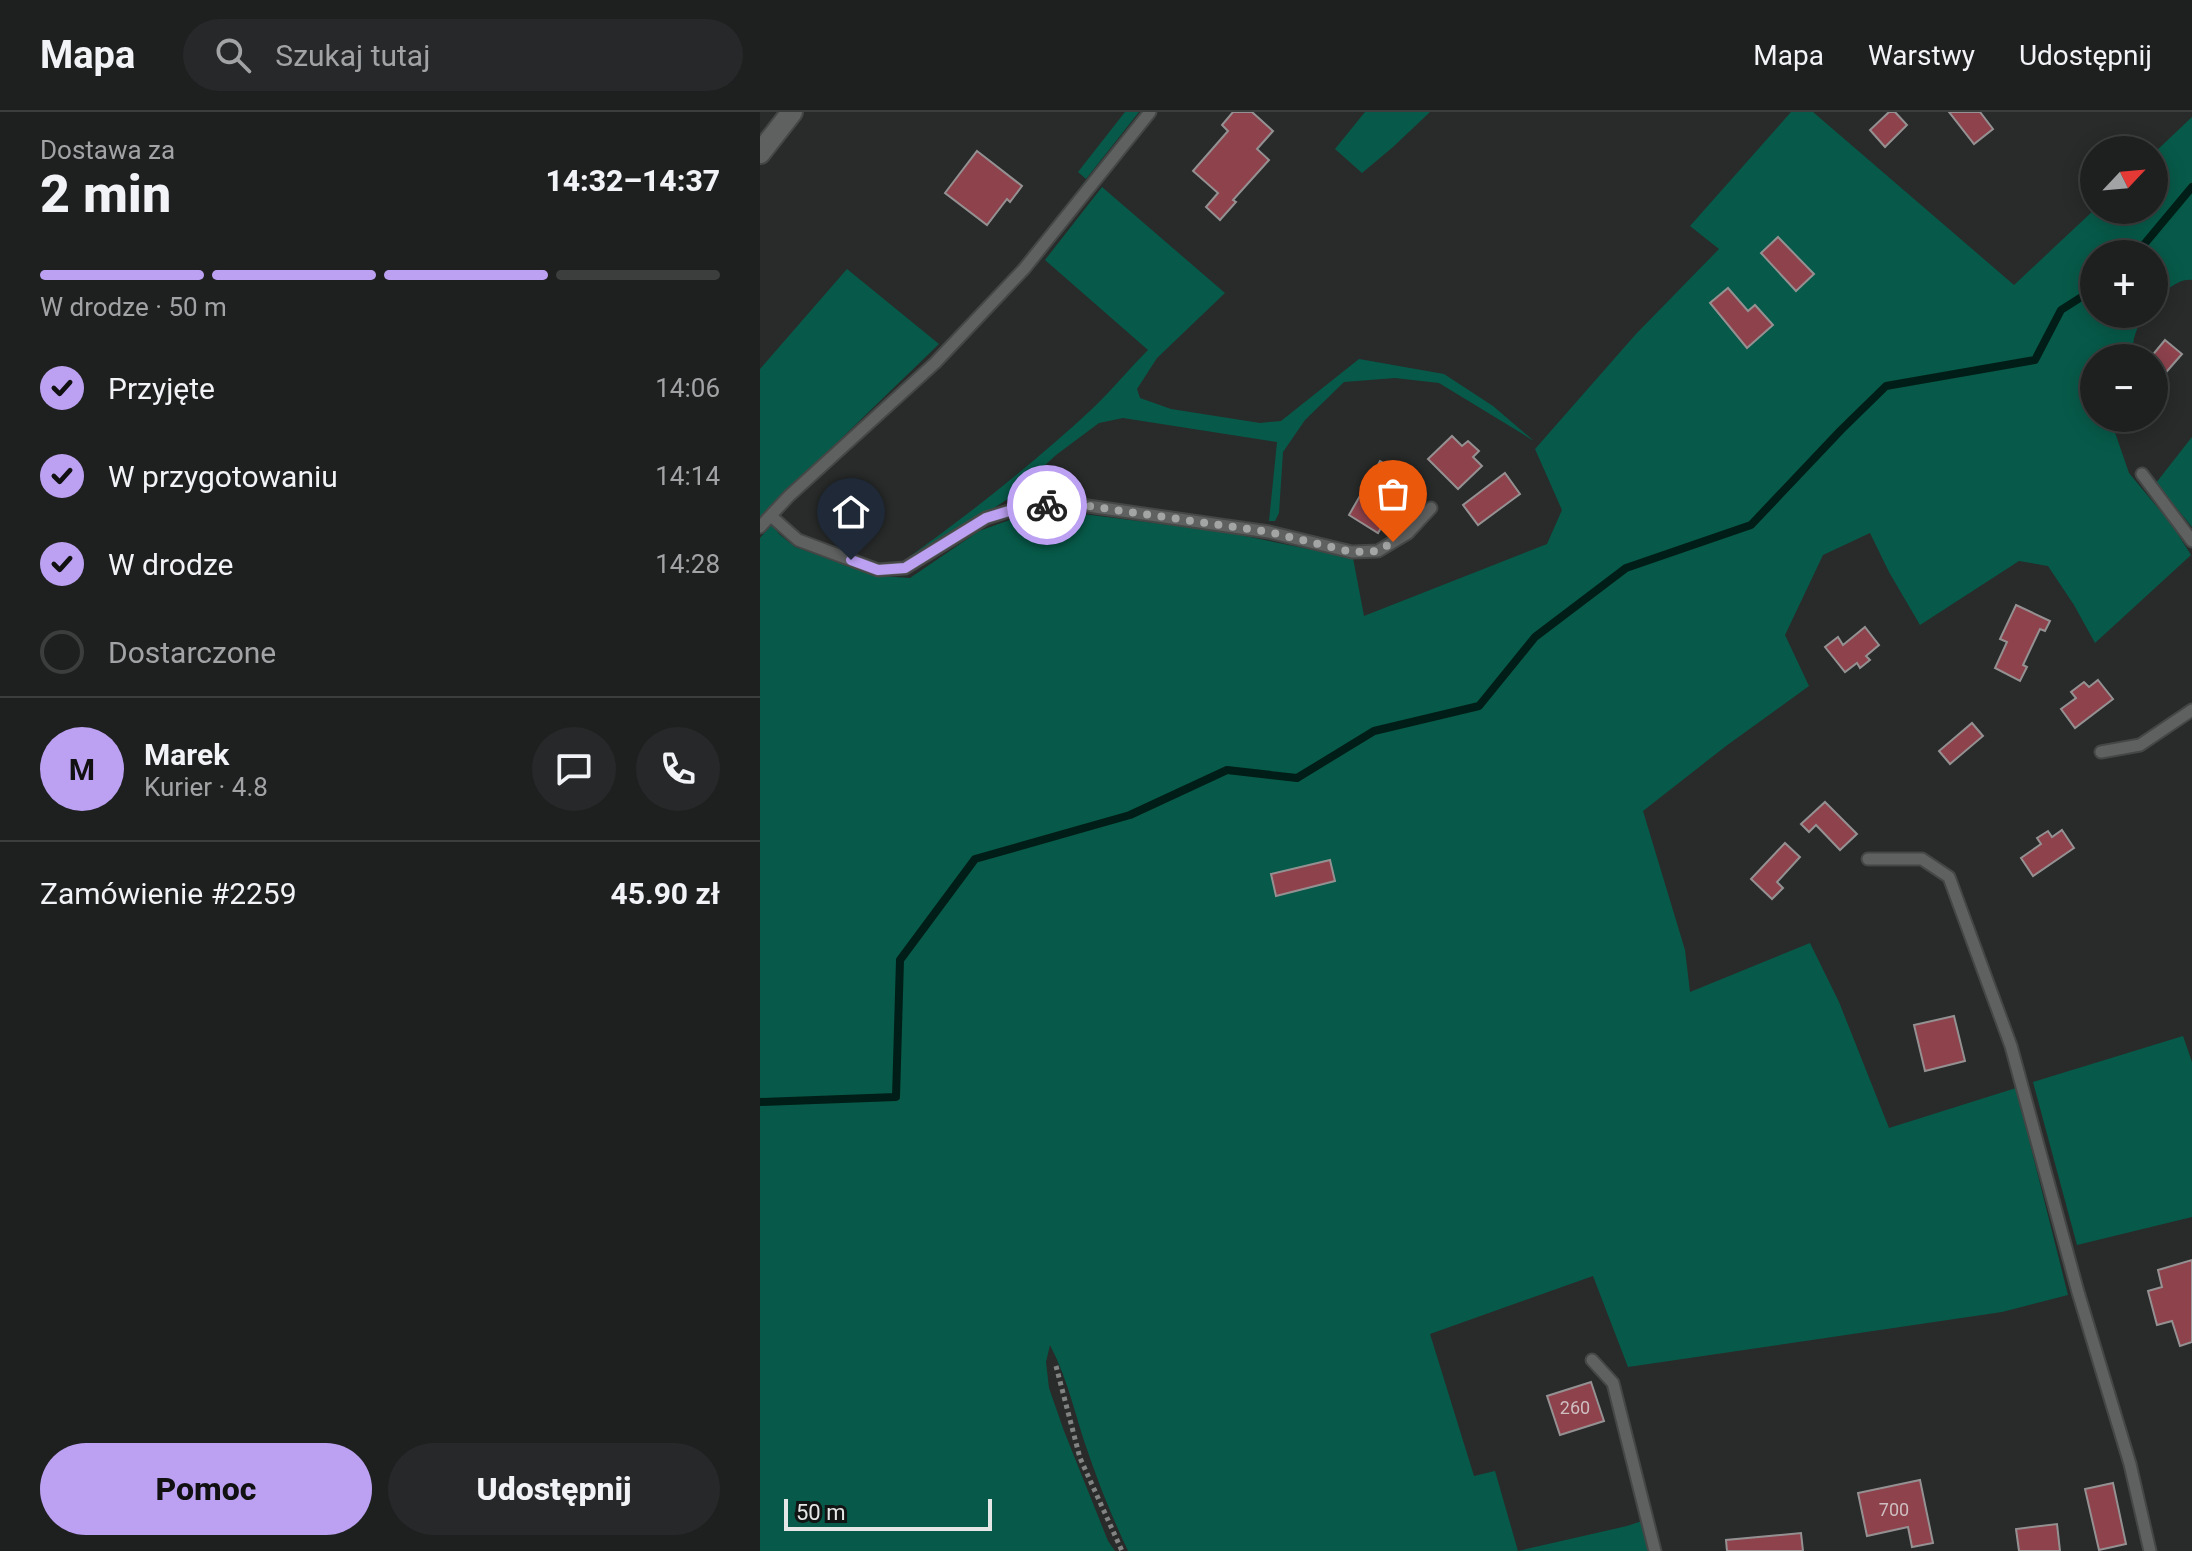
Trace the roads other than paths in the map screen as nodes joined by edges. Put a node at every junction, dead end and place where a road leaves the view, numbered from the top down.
1 (792, 112) edge
2 (1150, 112) edge
3 (760, 153) edge
4 (2142, 474) dead end
5 (1431, 508) dead end
6 (771, 516) junction
7 (760, 527) edge
8 (2192, 541) edge
9 (2192, 710) edge
10 (2101, 752) dead end
11 (1868, 859) dead end
12 (1592, 1360) dead end
13 (1655, 1551) edge
14 (2150, 1551) edge

1 - 3 street
2 - 6 lane
4 - 8 lane
5 - 6 lane
6 - 7 lane
9 - 10 lane
11 - 14 lane
12 - 13 lane

